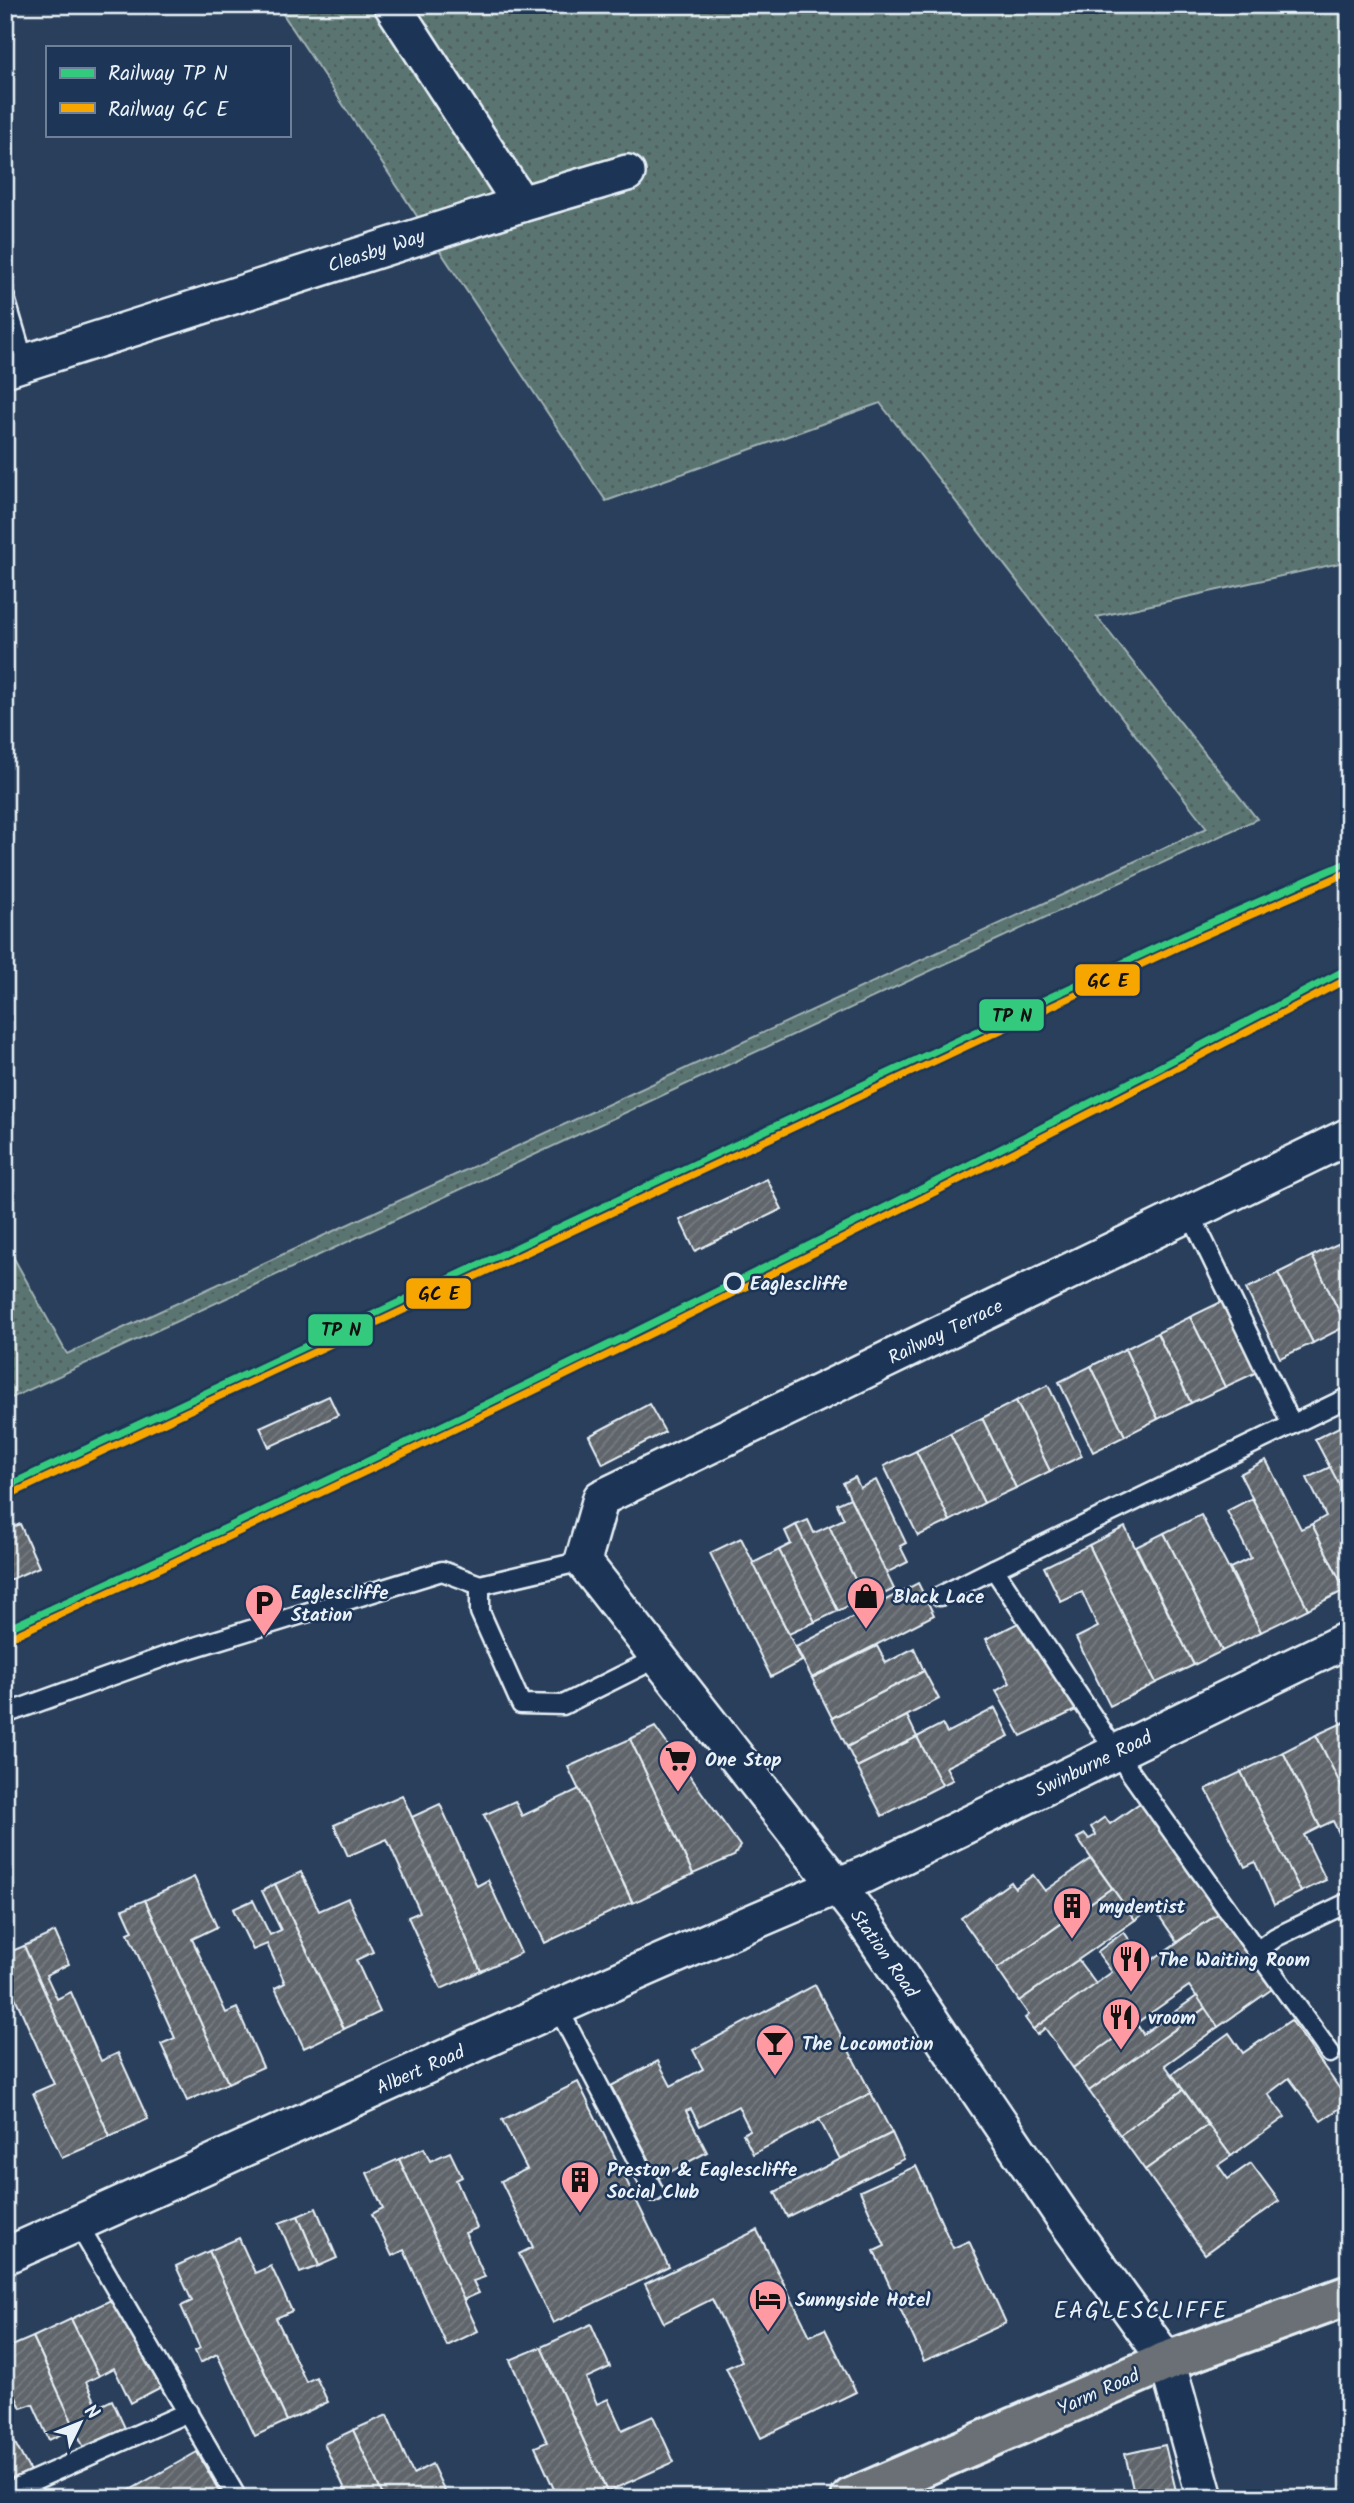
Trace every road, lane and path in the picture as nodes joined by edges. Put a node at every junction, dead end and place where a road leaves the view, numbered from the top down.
1 (392, 5) edge
2 (628, 173) dead end
3 (521, 204) junction
4 (5, 298) edge
5 (15, 365) edge
6 (1349, 1136) edge
7 (1190, 1213) junction
8 (1349, 1397) edge
9 (1292, 1425) junction
10 (583, 1561) junction
11 (994, 1569) junction
12 (480, 1585) junction
13 (940, 1596) dead end
14 (1349, 1639) edge
15 (660, 1657) junction
16 (5, 1714) edge
17 (1116, 1752) junction
18 (837, 1886) junction
19 (1349, 1902) edge
20 (1257, 1951) junction
21 (558, 2008) junction
22 (1330, 2053) dead end
23 (654, 2192) dead end
24 (78, 2224) junction
25 (5, 2256) edge
26 (1349, 2295) edge
27 (1167, 2361) junction
28 (188, 2412) junction
29 (5, 2493) edge
30 (237, 2498) edge
31 (851, 2498) edge
32 (1205, 2498) edge

1 - 3 street
2 - 3 street, Cleasby Way
3 - 5 street, Cleasby Way
4 - 5 lane
6 - 7 street, Railway Terrace
7 - 9 lane
7 - 10 street, Railway Terrace
8 - 9 lane
9 - 11 lane
10 - 12 lane
10 - 15 street, Station Road
11 - 13 lane
11 - 17 lane
12 - 15 lane
12 - 16 lane
14 - 17 street, Swinburne Road
15 - 18 street, Station Road
17 - 18 street, Swinburne Road
17 - 20 lane
18 - 21 street, Albert Road
18 - 27 street, Station Road
19 - 20 lane
20 - 22 lane
21 - 23 lane
21 - 24 street, Albert Road
24 - 25 street, Albert Road
24 - 28 lane
26 - 27 main road, Yarm Road
27 - 31 main road, Yarm Road
27 - 32 street
28 - 29 lane
28 - 30 lane

